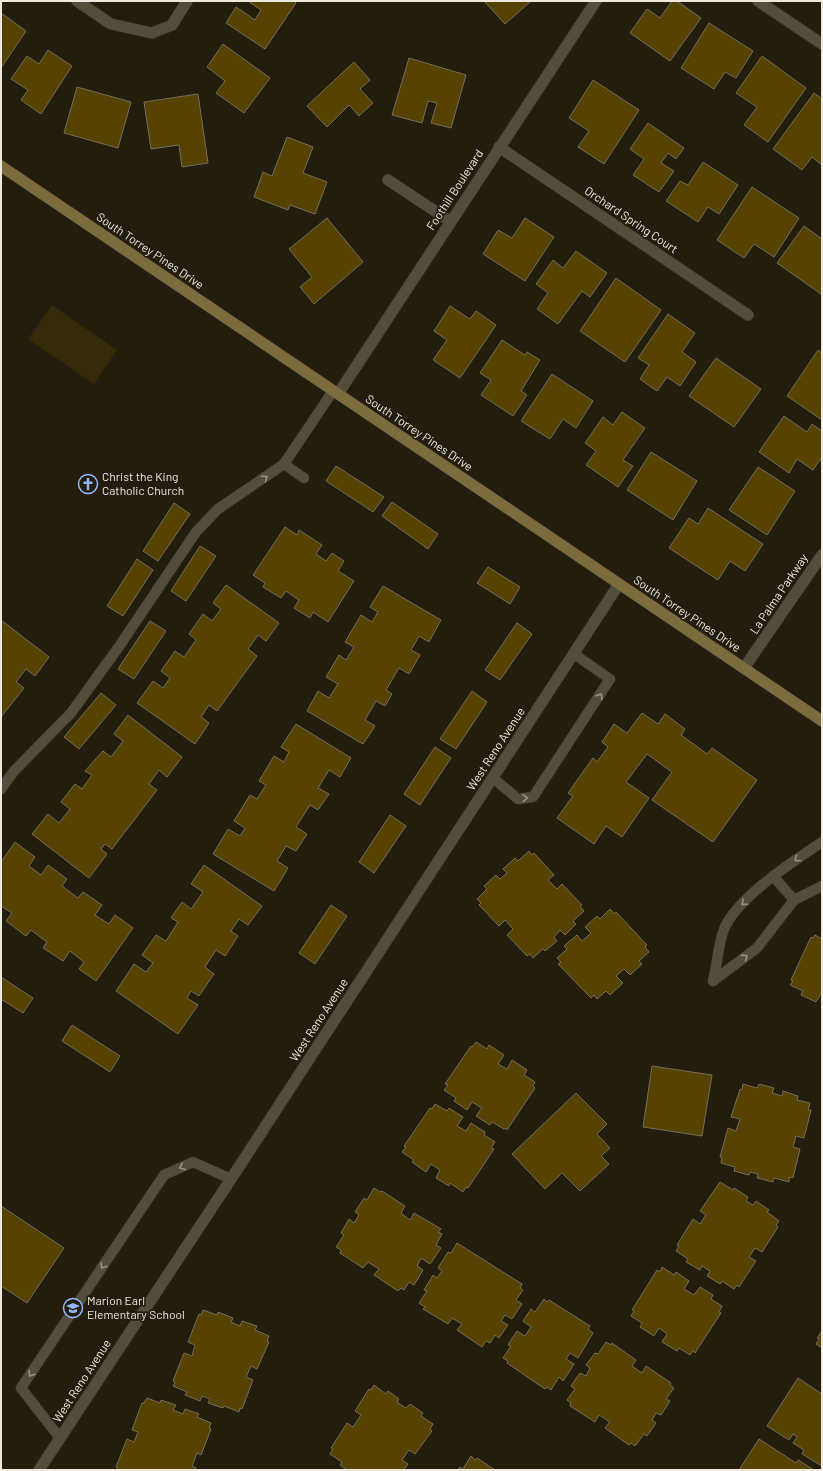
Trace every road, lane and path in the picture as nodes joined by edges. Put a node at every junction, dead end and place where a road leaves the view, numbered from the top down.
1 (77, 1) edge
2 (188, 1) edge
3 (596, 1) edge
4 (758, 1) edge
5 (822, 44) edge
6 (499, 147) junction
7 (1, 166) edge
8 (388, 180) dead end
9 (450, 222) junction
10 (748, 315) dead end
11 (335, 392) junction
12 (284, 464) junction
13 (304, 478) dead end
14 (822, 555) edge
15 (619, 584) junction
16 (574, 654) junction
17 (744, 668) junction
18 (822, 721) edge
19 (493, 778) junction
20 (1, 789) edge
21 (822, 842) edge
22 (773, 876) junction
23 (822, 886) edge
24 (794, 900) junction
25 (231, 1179) junction
26 (60, 1438) junction
27 (39, 1470) edge

1 - 2 street
3 - 6 street, Foothill Boulevard
4 - 5 street
6 - 9 street, Foothill Boulevard
6 - 10 street, Orchard Spring Court
7 - 11 main road, South Torrey Pines Drive
8 - 9 street
9 - 11 street, Foothill Boulevard
11 - 12 lane
11 - 15 main road, South Torrey Pines Drive
12 - 13 lane
20 -> 12 lane
14 - 17 street, La Palma Parkway
15 - 16 street, West Reno Avenue
15 - 17 main road, South Torrey Pines Drive
16 - 19 street, West Reno Avenue
19 -> 16 lane
17 - 18 main road, South Torrey Pines Drive
19 - 25 street, West Reno Avenue
21 -> 22 lane
22 - 24 lane
22 -> 24 lane
23 - 24 lane
25 - 26 street, West Reno Avenue
25 -> 26 lane
26 - 27 street, West Reno Avenue

